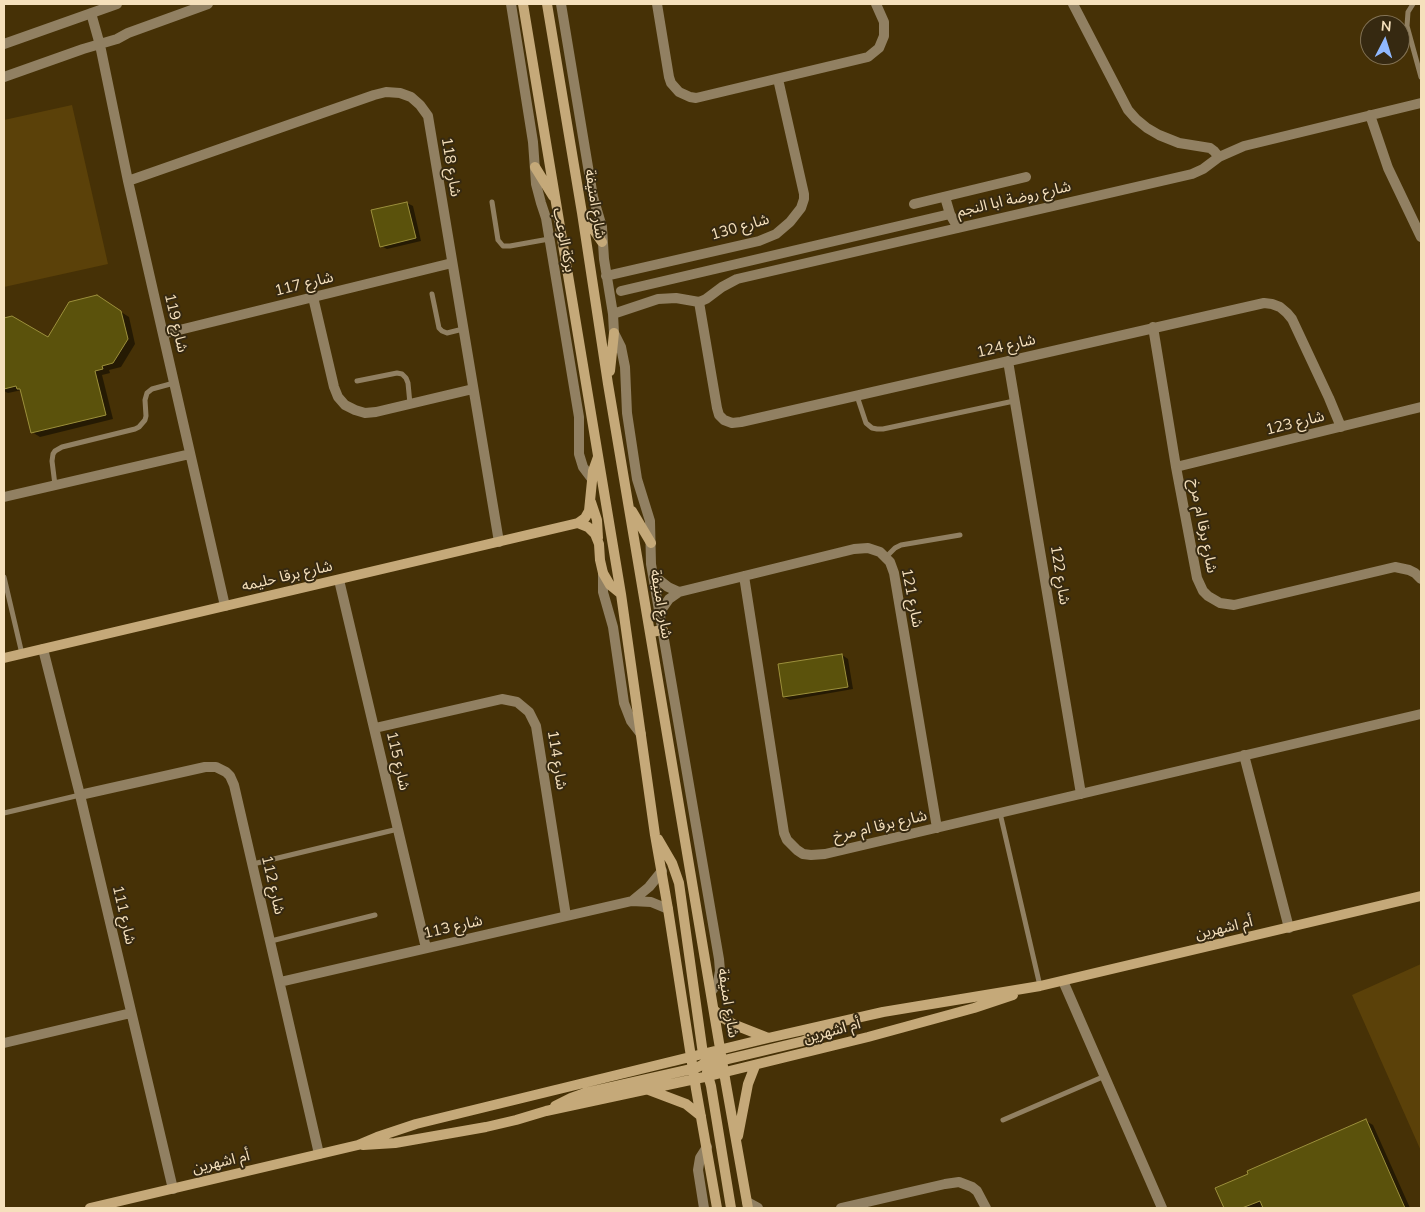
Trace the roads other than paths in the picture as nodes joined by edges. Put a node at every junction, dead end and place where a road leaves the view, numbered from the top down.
1 (117, 4) edge
2 (208, 4) edge
3 (511, 4) edge
4 (524, 4) edge
5 (547, 4) edge
6 (561, 4) edge
7 (657, 4) edge
8 (876, 4) edge
9 (1073, 4) edge
10 (1413, 4) edge
11 (91, 13) junction
12 (4, 44) edge
13 (100, 45) junction
14 (4, 77) edge
15 (1421, 77) edge
16 (778, 79) junction
17 (1421, 103) edge
18 (1370, 115) junction
19 (1219, 157) junction
20 (535, 168) junction
21 (1026, 177) dead end
22 (128, 181) junction
23 (945, 197) junction
24 (556, 201) junction
25 (492, 202) dead end
26 (914, 204) dead end
27 (582, 213) junction
28 (950, 214) junction
29 (958, 228) junction
30 (1421, 237) edge
31 (550, 239) junction
32 (602, 242) junction
33 (452, 263) junction
34 (606, 276) junction
35 (621, 291) dead end
36 (432, 294) dead end
37 (313, 297) junction
38 (699, 302) junction
39 (613, 314) junction
40 (1153, 327) junction
41 (463, 329) junction
42 (614, 333) junction
43 (163, 334) junction
44 (1008, 360) junction
45 (357, 380) dead end
46 (174, 382) junction
47 (608, 384) junction
48 (473, 389) junction
49 (856, 396) junction
50 (1015, 400) junction
51 (410, 404) junction
52 (1421, 407) edge
53 (1341, 427) junction
54 (190, 454) junction
55 (599, 456) junction
56 (1176, 467) junction
57 (592, 479) junction
58 (54, 486) junction
59 (4, 497) edge
60 (591, 501) junction
61 (628, 505) junction
62 (578, 523) junction
63 (960, 535) dead end
64 (598, 538) junction
65 (499, 542) junction
66 (651, 543) junction
67 (886, 557) junction
68 (602, 573) junction
69 (654, 576) junction
70 (744, 576) junction
71 (4, 577) edge
72 (1421, 579) edge
73 (339, 580) junction
74 (679, 592) junction
75 (622, 594) junction
76 (225, 606) junction
77 (661, 614) junction
78 (663, 630) junction
79 (651, 632) junction
80 (43, 649) junction
81 (22, 654) junction
82 (4, 658) edge
83 (1421, 714) edge
84 (374, 728) junction
85 (641, 734) junction
86 (1244, 755) junction
87 (1081, 794) junction
88 (80, 795) junction
89 (4, 813) edge
90 (1000, 813) junction
91 (937, 828) junction
92 (398, 829) junction
93 (655, 835) junction
94 (253, 864) junction
95 (662, 871) junction
96 (1421, 896) edge
97 (632, 900) junction
98 (668, 909) junction
99 (375, 915) dead end
100 (566, 916) junction
101 (1289, 928) junction
102 (271, 941) junction
103 (426, 948) junction
104 (1064, 981) junction
105 (280, 982) junction
106 (1036, 987) junction
107 (710, 992) junction
108 (714, 1010) junction
109 (131, 1013) junction
110 (832, 1024) junction
111 (768, 1038) junction
112 (4, 1043) edge
113 (721, 1055) junction
114 (691, 1057) junction
115 (704, 1066) junction
116 (755, 1066) junction
117 (724, 1072) junction
118 (1104, 1076) junction
119 (694, 1079) junction
120 (648, 1090) junction
121 (546, 1111) junction
122 (701, 1116) junction
123 (1003, 1120) dead end
124 (737, 1142) junction
125 (358, 1146) junction
126 (707, 1147) junction
127 (320, 1154) junction
128 (173, 1189) junction
129 (748, 1205) edge
130 (90, 1208) edge
131 (704, 1208) edge
132 (717, 1208) edge
133 (731, 1208) edge
134 (758, 1208) edge
135 (844, 1208) edge
136 (986, 1208) edge
137 (1162, 1208) edge

1 - 11 street
2 - 13 street
3 - 20 street, بركة الوعب
4 - 24 street
5 - 27 street, شارع امنيفة
6 - 32 street
7 - 16 street
8 - 16 street
9 - 19 street
10 - 15 lane
11 - 12 street
11 - 13 street, شارع 119
13 - 14 street
13 - 22 street, شارع 119
16 - 34 street, شارع 130
17 - 18 street, شارع روضة ابا النجم
18 - 19 street, شارع روضة ابا النجم
18 - 30 street
19 - 29 street, شارع روضة ابا النجم
20 - 24 street
20 - 31 street, بركة الوعب
21 - 23 street
22 - 33 street, شارع 118
22 - 43 street, شارع 119
23 - 26 street
23 - 28 street
24 - 55 street
25 - 31 lane
27 - 32 street
27 - 47 street, شارع امنيفة
28 - 29 street
28 - 35 street
29 - 38 street, شارع روضة ابا النجم
31 - 57 street, بركة الوعب
32 - 34 street
33 - 37 street, شارع 117
33 - 41 street, شارع 118
34 - 39 street
36 - 41 lane
37 - 43 street, شارع 117
37 - 51 street
38 - 39 street
38 - 49 street, شارع 124
39 - 42 street
40 - 44 street, شارع 124
40 - 53 street, شارع 124
40 - 56 street, شارع برقا ام مرخ
41 - 48 street, شارع 118
42 - 47 street
42 - 66 street
43 - 46 street, شارع 119
44 - 49 street, شارع 124
44 - 50 street, شارع 122
45 - 51 lane
46 - 54 street, شارع 119
46 - 58 lane
47 - 61 street, شارع امنيفة
48 - 51 street
48 - 65 street, شارع 118
49 - 50 lane
50 - 87 street, شارع 122
52 - 53 street, شارع 123
53 - 56 street, شارع 123
54 - 58 street
54 - 76 street, شارع 119
55 - 57 street
55 - 75 street
56 - 72 street, شارع برقا ام مرخ
57 - 60 street
58 - 59 street
60 - 62 street
60 - 64 street
61 - 66 street
61 - 79 street, شارع امنيفة
62 - 64 street
62 - 65 street, شارع برقا حليمه
63 - 67 lane
64 - 68 street
65 - 73 street, شارع برقا حليمه
66 - 69 street
67 - 70 street, شارع 121
67 - 91 street, شارع 121
68 - 75 street
68 - 85 street
69 - 74 street
69 - 77 street
70 - 74 street, شارع 121
70 - 91 street, شارع برقا ام مرخ
71 - 81 lane
73 - 76 street, شارع برقا حليمه
73 - 84 street, شارع 115
74 - 77 street
75 - 85 street
76 - 80 street, شارع برقا حليمه
77 - 78 street
78 - 79 street
78 - 107 street
79 - 107 street, شارع امنيفة
80 - 81 street, شارع برقا حليمه
80 - 88 street, شارع 111
81 - 82 street, شارع برقا حليمه
83 - 86 street, شارع برقا ام مرخ
84 - 92 street, شارع 115
84 - 100 street, شارع 114
85 - 93 street
86 - 87 street, شارع برقا ام مرخ
86 - 101 street
87 - 90 street, شارع برقا ام مرخ
88 - 89 lane
88 - 94 street, شارع 112
88 - 109 street, شارع 111
90 - 91 street, شارع برقا ام مرخ
90 - 106 lane
92 - 94 lane
92 - 103 street, شارع 115
93 - 95 street
93 - 115 street
94 - 102 street, شارع 112
95 - 97 street, شارع 113
95 - 98 street
96 - 101 street, أم اشهرين
97 - 98 street, شارع 113
97 - 100 street, شارع 113
98 - 114 street
99 - 102 lane
100 - 103 street, شارع 113
101 - 104 street, أم اشهرين
102 - 105 street, شارع 112
103 - 105 street, شارع 113
104 - 106 street, أم اشهرين
104 - 118 street
105 - 127 street, شارع 112
106 - 110 street, أم اشهرين
106 - 116 street, أم اشهرين
107 - 108 street, شارع امنيفة
108 - 111 street
108 - 113 street, شارع امنيفة
109 - 112 street
109 - 128 street, شارع 111
110 - 111 street, أم اشهرين
110 - 113 street
111 - 113 street, أم اشهرين
113 - 115 street
113 - 117 street, شارع امنيفة
114 - 115 street
114 - 125 street
115 - 117 street, أم اشهرين
115 - 119 street, أم اشهرين
115 - 121 street
115 - 133 street
116 - 117 street, أم اشهرين
116 - 124 street
117 - 124 street, شارع امنيفة
118 - 123 lane
118 - 137 street
119 - 120 street
119 - 122 street
120 - 121 street
120 - 122 street
121 - 125 street
122 - 126 street
124 - 129 street, شارع امنيفة
125 - 127 street, أم اشهرين
126 - 131 street
126 - 132 street
127 - 128 street, أم اشهرين
128 - 130 street, أم اشهرين
129 - 134 street
135 - 136 street

